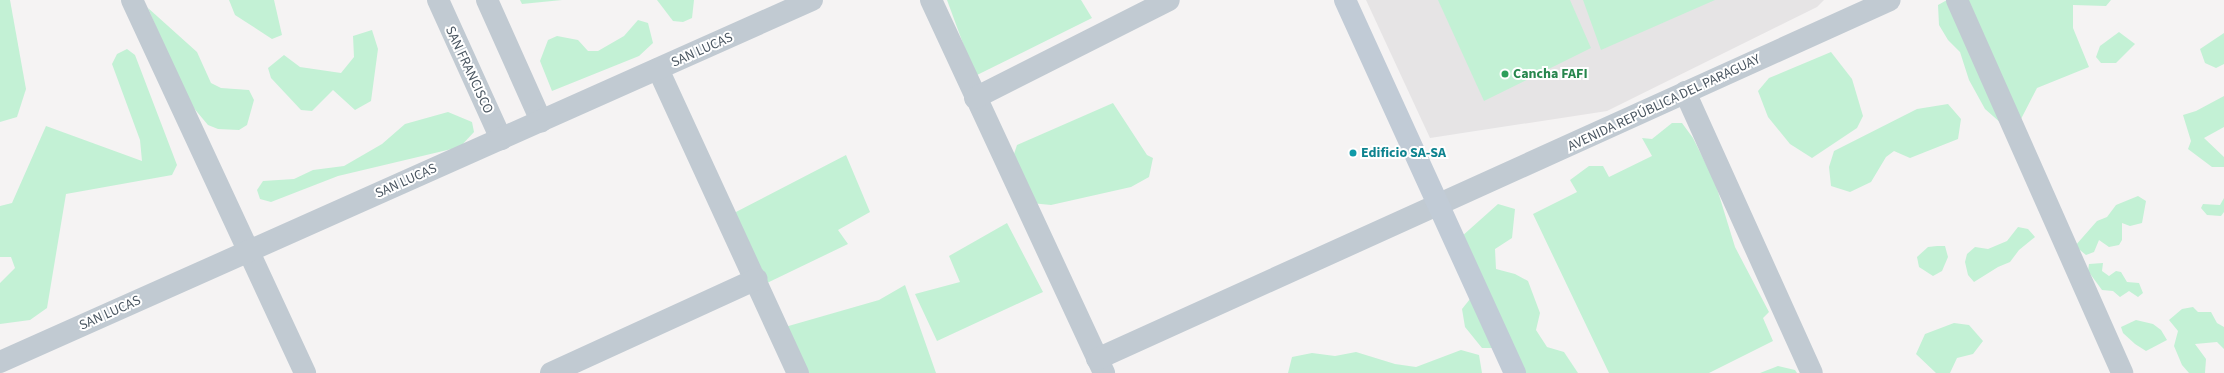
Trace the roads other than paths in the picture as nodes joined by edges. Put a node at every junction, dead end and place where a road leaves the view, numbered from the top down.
1 (132, 0) edge
2 (438, 0) edge
3 (487, 0) edge
4 (812, 0) edge
5 (931, 0) edge
6 (1169, 0) edge
7 (1345, 0) edge
8 (1890, 0) edge
9 (1957, 0) edge
10 (658, 69) junction
11 (1685, 92) junction
12 (975, 98) junction
13 (541, 121) junction
14 (501, 139) junction
15 (1439, 206) junction
16 (247, 252) junction
17 (756, 279) junction
18 (0, 362) edge
19 (1100, 366) edge
20 (305, 373) edge
21 (551, 373) edge
22 (798, 373) edge
23 (1514, 373) edge
24 (1812, 373) edge
25 (2122, 373) edge

1 - 16 street
2 - 14 street, SAN FRANCISCO
3 - 13 street
4 - 10 street, SAN LUCAS
5 - 12 street
6 - 12 street
7 - 15 street
8 - 11 street, AVENIDA REPÚBLICA DEL PARAGUAY
9 - 25 street
10 - 13 street, SAN LUCAS
10 - 17 street
11 - 15 street, AVENIDA REPÚBLICA DEL PARAGUAY
11 - 24 street
12 - 19 street
13 - 14 street, SAN LUCAS
14 - 16 street, SAN LUCAS
15 - 19 street, AVENIDA REPÚBLICA DEL PARAGUAY
15 - 23 street
16 - 18 street, SAN LUCAS
16 - 20 street
17 - 21 street
17 - 22 street

